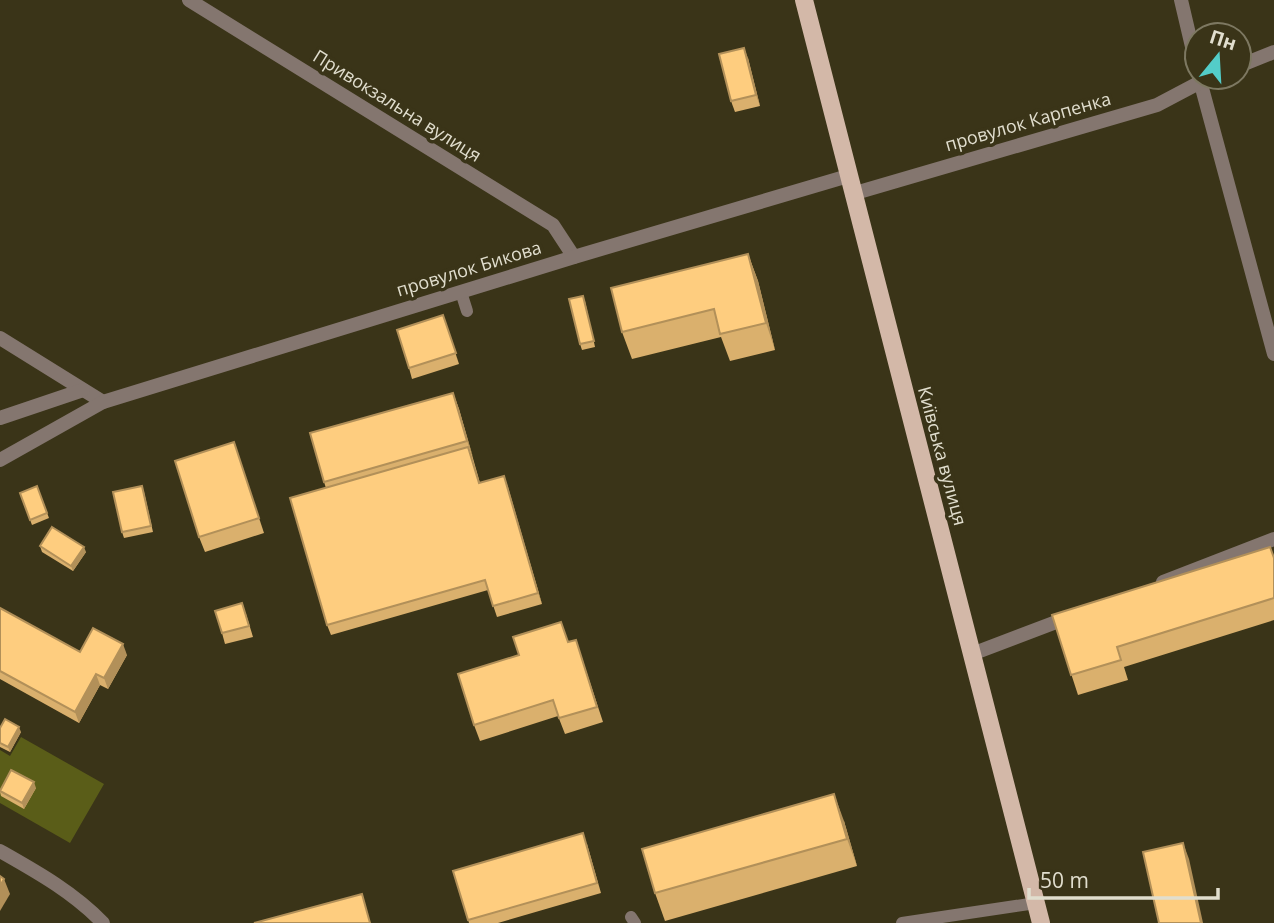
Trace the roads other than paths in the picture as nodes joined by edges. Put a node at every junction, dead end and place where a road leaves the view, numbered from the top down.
1 (189, 0) edge
2 (804, 0) edge
3 (1181, 0) edge
4 (1187, 21) edge
5 (1274, 52) edge
6 (1253, 60) edge
7 (1183, 88) edge
8 (1205, 91) edge
9 (850, 185) junction
10 (574, 257) junction
11 (461, 292) junction
12 (467, 311) dead end
13 (0, 338) edge
14 (1274, 354) edge
15 (83, 390) junction
16 (103, 402) junction
17 (0, 418) edge
18 (0, 460) edge
19 (1274, 539) edge
20 (1143, 589) edge
21 (1091, 609) edge
22 (972, 654) junction
23 (0, 851) edge
24 (1036, 903) junction
25 (103, 923) edge
26 (902, 923) edge
27 (1041, 923) edge

1 - 10 street, Привокзальна вулиця
2 - 9 main road, Київська вулиця
3 - 4 street
5 - 6 street
7 - 9 street, провулок Карпенка
8 - 14 street
9 - 10 street, провулок Бикова
9 - 22 main road, Київська вулиця
10 - 11 street, провулок Бикова
11 - 12 lane
11 - 16 street, провулок Бикова
13 - 15 street
15 - 16 street
15 - 17 street
16 - 18 street, провулок Бикова
19 - 20 street
21 - 22 street
22 - 24 main road, Київська вулиця
23 - 25 street
24 - 26 lane
24 - 27 main road, Київська вулиця

